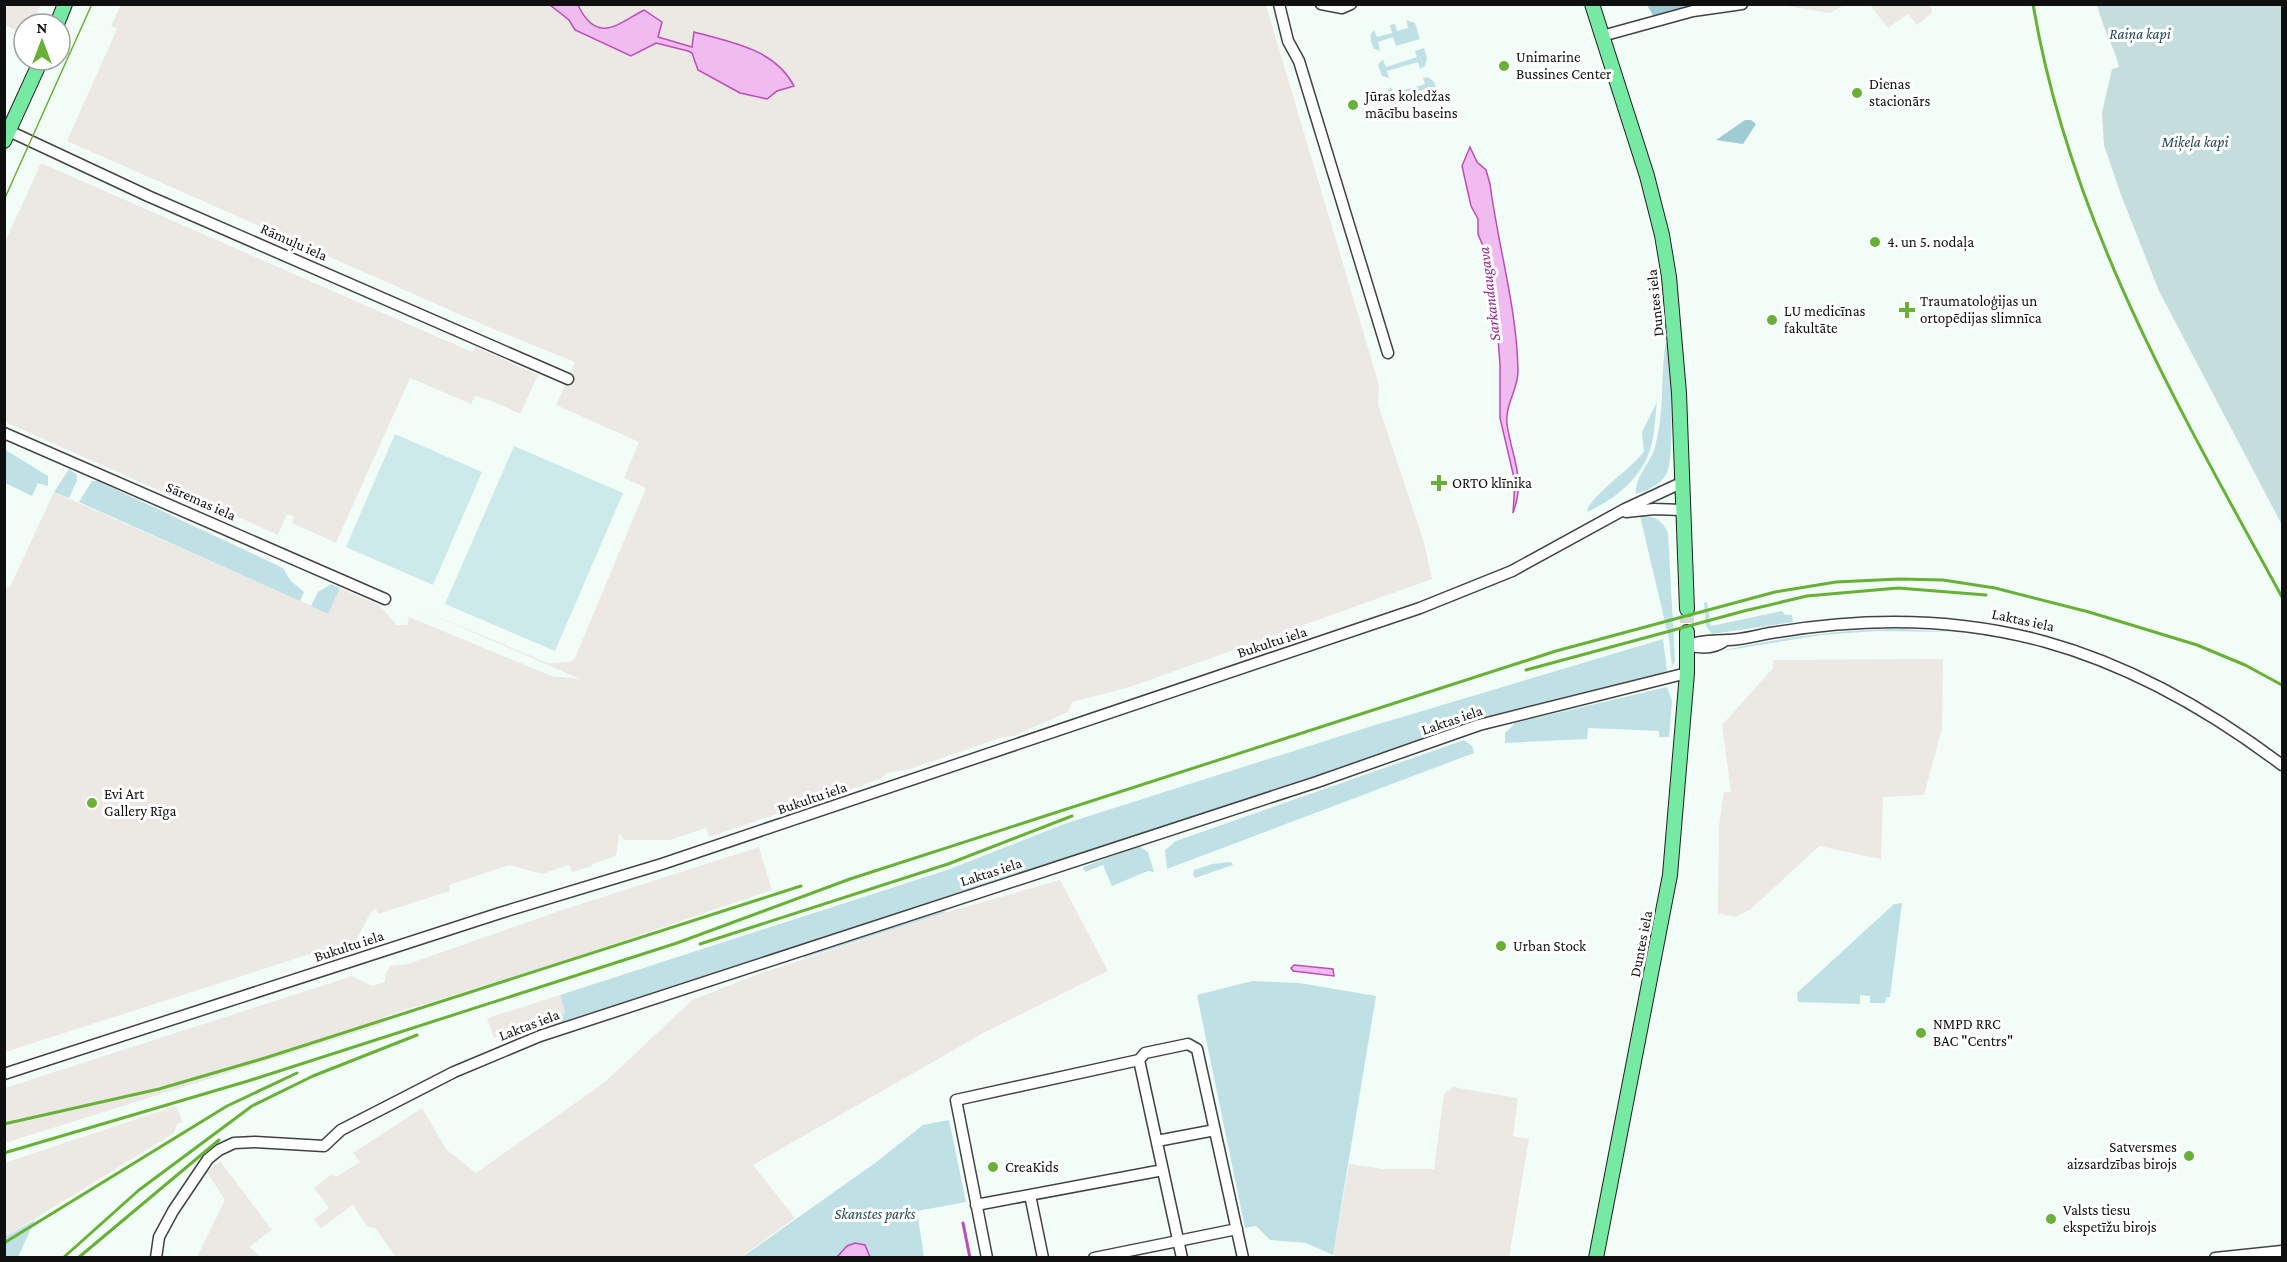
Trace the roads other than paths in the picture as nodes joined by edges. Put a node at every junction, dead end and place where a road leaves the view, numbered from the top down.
1 (1321, 4) edge
2 (1351, 4) edge
3 (1592, 4) edge
4 (1742, 4) edge
5 (1280, 5) edge
6 (1602, 36) junction
7 (36, 72) edge
8 (7, 136) edge
9 (1388, 353) dead end
10 (568, 379) dead end
11 (4, 433) edge
12 (1681, 483) junction
13 (1682, 510) junction
14 (1614, 515) junction
15 (385, 599) dead end
16 (1687, 609) tunnel mouth
17 (1687, 639) joint
18 (1687, 673) junction
19 (2283, 765) edge
20 (1139, 1060) junction
21 (4, 1074) edge
22 (1215, 1130) junction
23 (1157, 1141) junction
24 (1163, 1170) junction
25 (1030, 1195) junction
26 (976, 1205) junction
27 (1237, 1229) junction
28 (1178, 1240) junction
29 (2283, 1251) edge
30 (156, 1257) edge
31 (987, 1257) edge
32 (1043, 1257) edge
33 (1094, 1257) edge
34 (1182, 1257) edge
35 (1243, 1257) edge
36 (1596, 1257) edge
37 (2215, 1257) edge

1 - 2 street
3 - 6 main road, Duntes iela
4 - 6 street
5 - 9 street
6 - 12 main road, Duntes iela
7 - 8 main road
8 - 10 street, Rāmuļu iela
11 - 15 street, Sāremas iela
12 - 13 main road, Duntes iela
12 - 14 street, Bukultu iela
13 - 14 street, Bukultu iela
13 - 16 main road, Duntes iela
14 - 21 street, Bukultu iela
17 - 18 main road, Duntes iela
17 - 19 street, Laktas iela
18 - 30 street, Laktas iela
18 - 36 main road, Duntes iela
20 - 22 street
20 - 23 street
20 - 26 street
22 - 23 street
22 - 27 street
23 - 24 street
24 - 25 street
24 - 28 street
25 - 26 street
25 - 32 street
26 - 31 street
27 - 28 street
27 - 35 street
28 - 33 street
28 - 34 street
29 - 37 street

